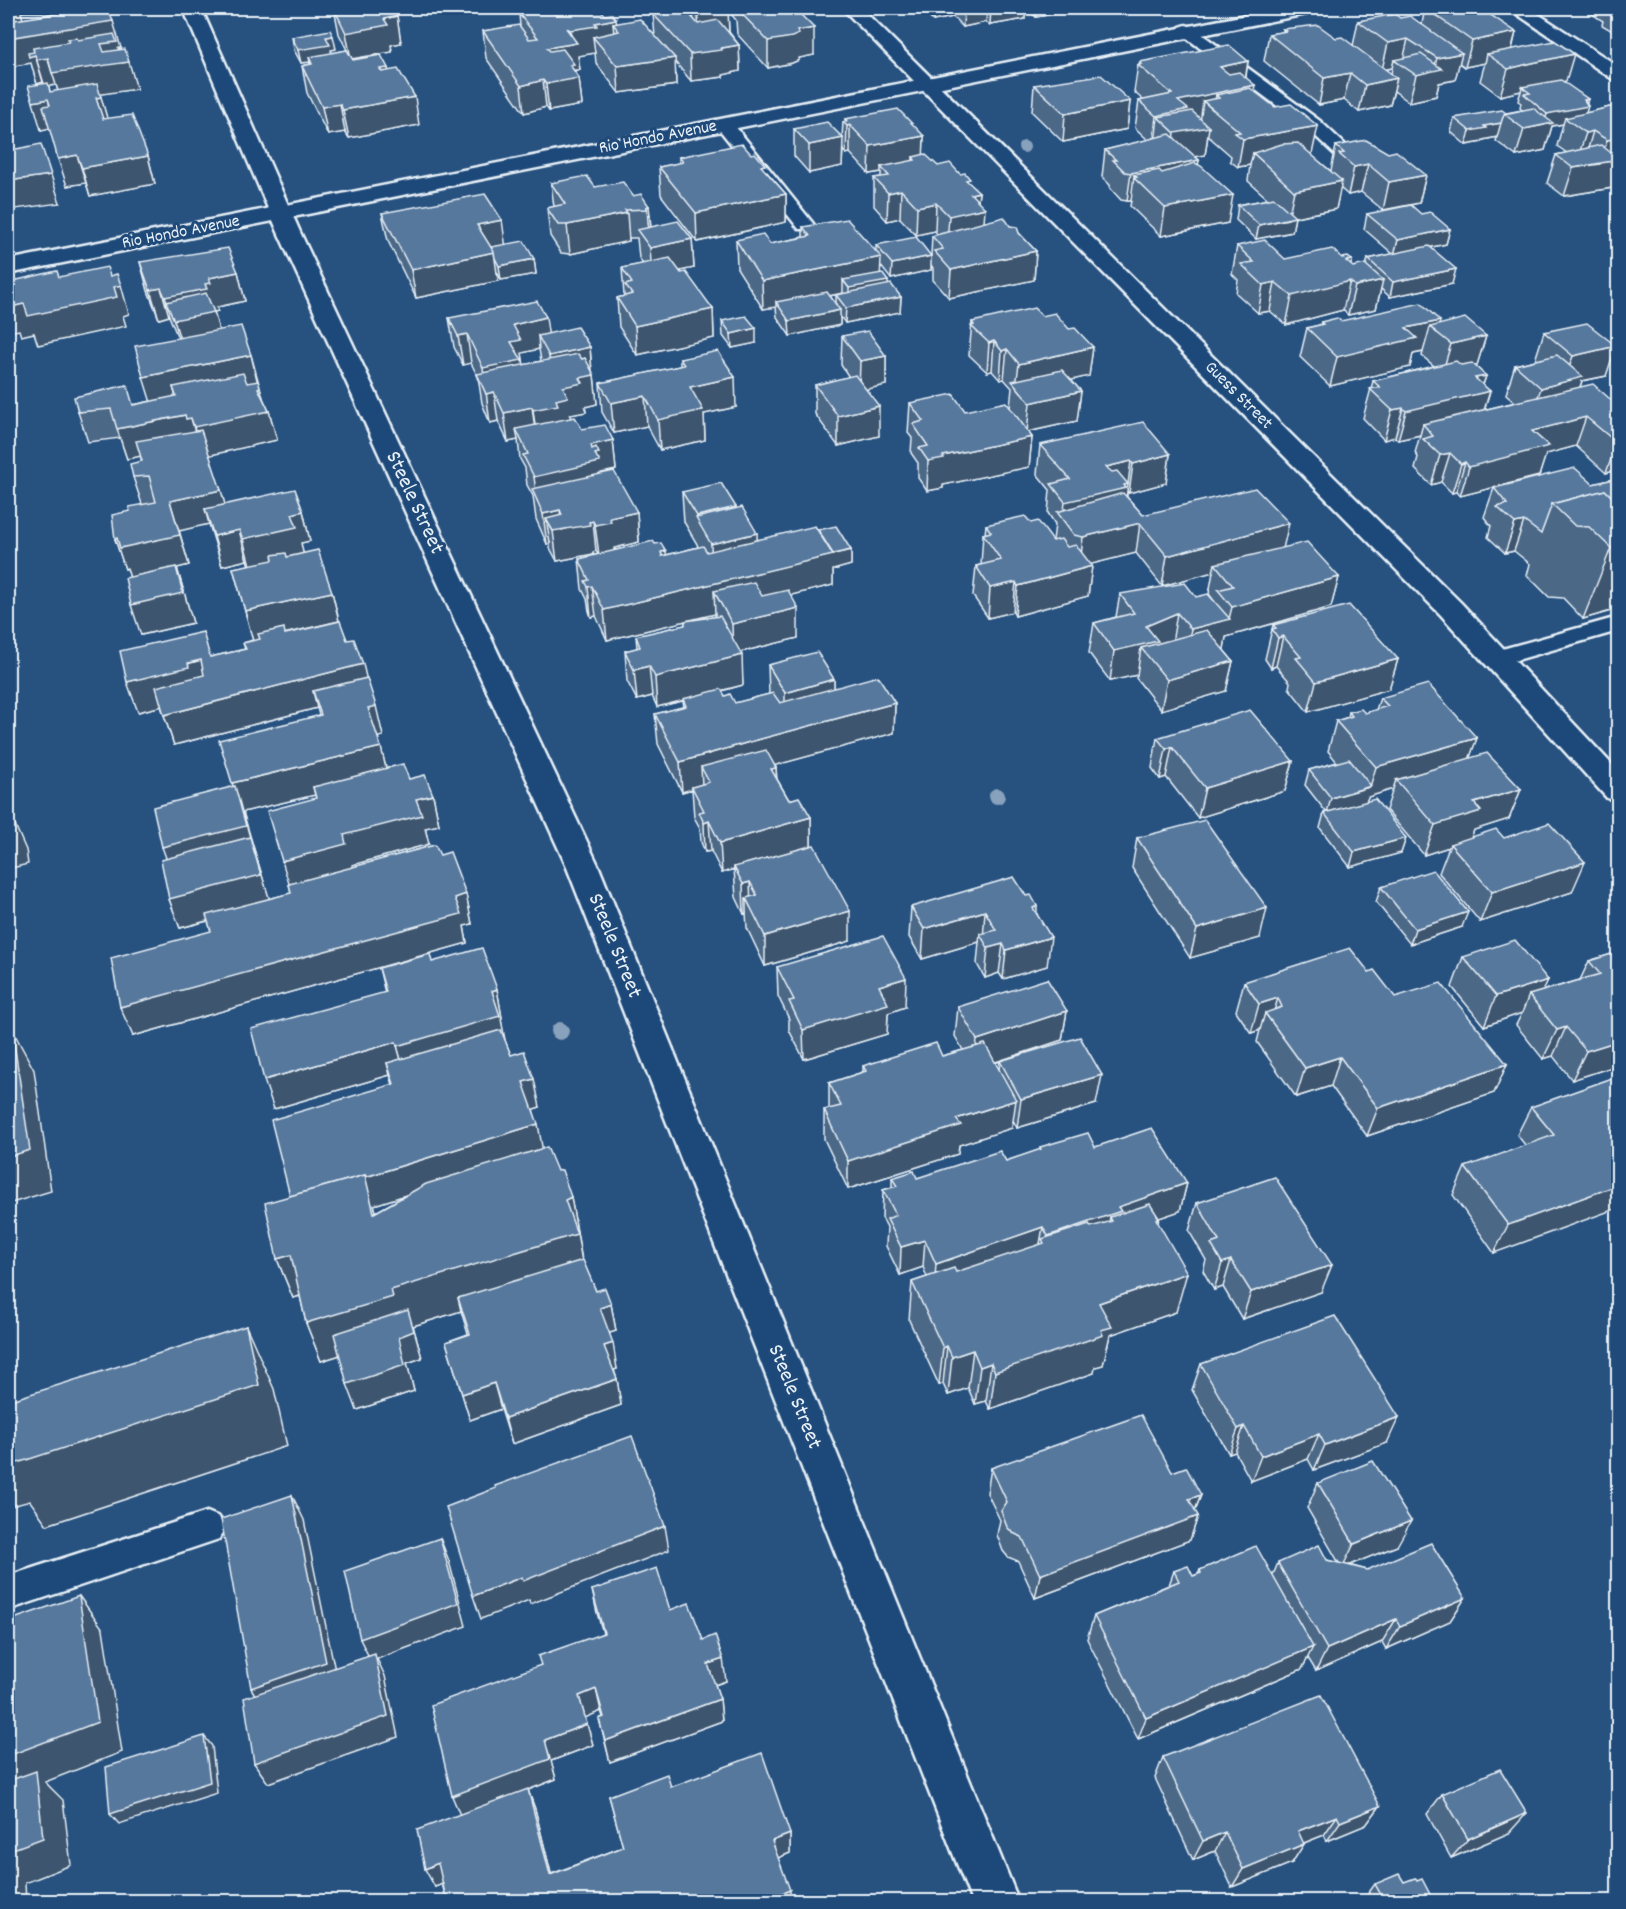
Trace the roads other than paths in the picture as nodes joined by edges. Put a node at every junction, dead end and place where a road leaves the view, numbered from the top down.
1 (192, 8) edge
2 (851, 8) edge
3 (1307, 8) edge
4 (1517, 8) edge
5 (1186, 30) junction
6 (1618, 74) edge
7 (927, 84) junction
8 (724, 125) junction
9 (1347, 156) edge
10 (281, 213) junction
11 (805, 225) edge
12 (8, 267) edge
13 (1618, 624) edge
14 (1496, 658) junction
15 (1618, 790) edge
16 (207, 1528) dead end
17 (8, 1593) edge
18 (996, 1902) edge

1 - 10 street, Steele Street
2 - 7 street, Guess Street
3 - 5 street, Rio Hondo Avenue
4 - 6 street
5 - 7 street, Rio Hondo Avenue
5 - 9 lane
7 - 8 street, Rio Hondo Avenue
7 - 14 street, Guess Street
8 - 10 street, Rio Hondo Avenue
8 - 11 lane
10 - 12 street, Rio Hondo Avenue
10 - 18 street, Steele Street
13 - 14 lane
14 - 15 street, Guess Street
16 - 17 lane

